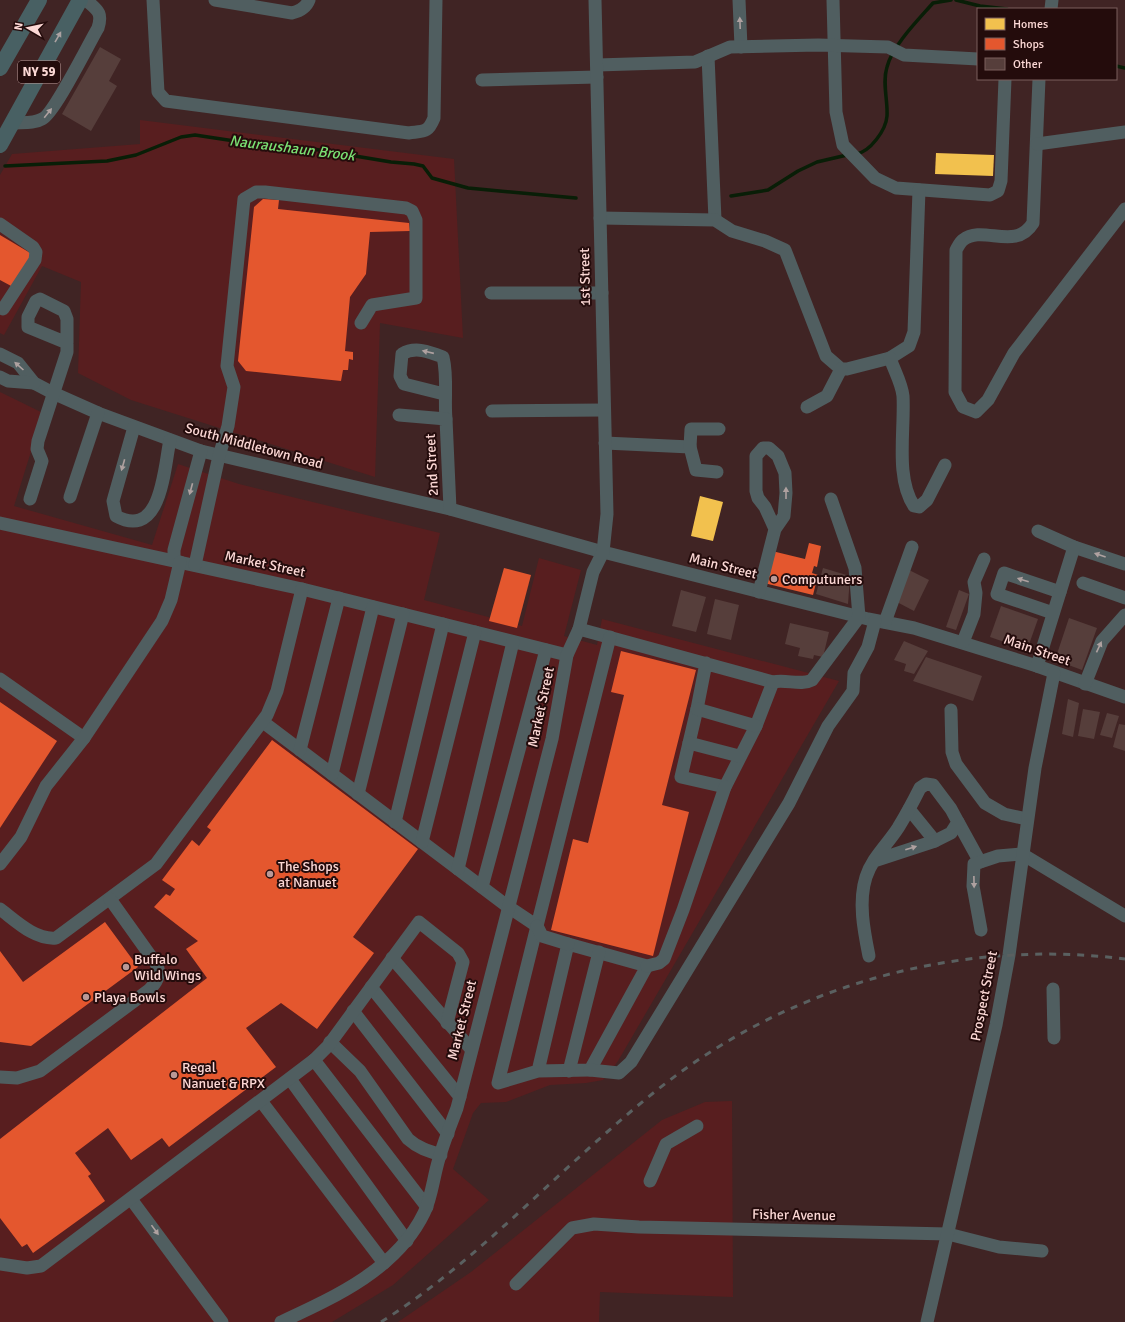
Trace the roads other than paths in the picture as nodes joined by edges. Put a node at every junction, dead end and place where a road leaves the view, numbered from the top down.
1 (39, 0) edge
2 (80, 0) edge
3 (86, 0) edge
4 (153, 0) edge
5 (215, 0) edge
6 (309, 0) edge
7 (436, 0) edge
8 (595, 0) edge
9 (739, 0) edge
10 (833, 0) edge
11 (741, 47) junction
12 (834, 47) junction
13 (708, 56) junction
14 (977, 59) edge
15 (0, 68) edge
16 (597, 71) junction
17 (482, 80) dead end
18 (1005, 80) edge
19 (1039, 80) edge
20 (12, 123) junction
21 (1125, 132) edge
22 (1037, 144) junction
23 (0, 145) edge
24 (919, 190) junction
25 (1125, 209) edge
26 (600, 218) junction
27 (715, 220) junction
28 (0, 224) edge
29 (491, 293) dead end
30 (602, 293) junction
31 (1, 311) edge
32 (361, 322) dead end
33 (67, 343) dead end
34 (0, 354) edge
35 (890, 358) junction
36 (841, 369) junction
37 (0, 377) edge
38 (34, 382) junction
39 (53, 393) junction
40 (444, 394) dead end
41 (807, 407) dead end
42 (604, 410) junction
43 (492, 411) dead end
44 (98, 413) junction
45 (399, 415) dead end
46 (446, 419) junction
47 (134, 427) junction
48 (719, 429) dead end
49 (170, 440) junction
50 (605, 443) junction
51 (690, 447) junction
52 (201, 451) junction
53 (219, 456) junction
54 (945, 465) dead end
55 (717, 472) dead end
56 (70, 497) dead end
57 (30, 498) dead end
58 (831, 499) dead end
59 (450, 509) junction
60 (0, 523) edge
61 (775, 529) junction
62 (1038, 531) dead end
63 (912, 547) dead end
64 (1074, 547) junction
65 (603, 552) junction
66 (984, 559) dead end
67 (177, 562) junction
68 (1125, 564) edge
69 (195, 565) junction
70 (1083, 583) dead end
71 (302, 588) junction
72 (759, 592) junction
73 (1060, 592) junction
74 (339, 598) junction
75 (1125, 598) edge
76 (373, 607) junction
77 (1053, 613) junction
78 (403, 614) junction
79 (1125, 615) edge
80 (859, 617) junction
81 (880, 622) junction
82 (443, 624) junction
83 (579, 629) junction
84 (475, 632) junction
85 (610, 637) junction
86 (513, 642) junction
87 (963, 642) junction
88 (546, 650) junction
89 (568, 655) junction
90 (706, 663) junction
91 (1037, 666) junction
92 (1054, 673) junction
93 (0, 679) edge
94 (774, 682) junction
95 (1086, 684) junction
96 (1125, 697) edge
97 (697, 709) junction
98 (951, 710) dead end
99 (263, 722) junction
100 (756, 726) junction
101 (84, 738) junction
102 (690, 743) junction
103 (300, 750) junction
104 (739, 756) junction
105 (332, 774) junction
106 (725, 787) junction
107 (358, 794) junction
108 (909, 809) junction
109 (1027, 819) junction
110 (395, 822) junction
111 (958, 822) junction
112 (935, 841) junction
113 (422, 842) junction
114 (1022, 854) junction
115 (874, 861) junction
116 (980, 862) junction
117 (0, 864) edge
118 (458, 869) junction
119 (482, 888) junction
120 (110, 899) junction
121 (507, 906) junction
122 (0, 909) edge
123 (1125, 916) edge
124 (537, 926) junction
125 (981, 930) dead end
126 (568, 944) junction
127 (599, 952) junction
128 (869, 956) dead end
129 (392, 958) junction
130 (647, 966) junction
131 (371, 987) junction
132 (1053, 989) dead end
133 (353, 1011) junction
134 (447, 1023) junction
135 (1054, 1038) dead end
136 (330, 1042) junction
137 (471, 1050) junction
138 (314, 1060) junction
139 (569, 1070) junction
140 (590, 1070) junction
141 (538, 1071) junction
142 (0, 1077) edge
143 (290, 1079) junction
144 (460, 1097) junction
145 (261, 1101) junction
146 (697, 1126) dead end
147 (448, 1134) junction
148 (441, 1155) junction
149 (650, 1181) dead end
150 (132, 1199) junction
151 (426, 1207) junction
152 (948, 1234) junction
153 (408, 1241) junction
154 (1042, 1251) dead end
155 (384, 1263) junction
156 (0, 1264) edge
157 (516, 1284) dead end
158 (222, 1322) edge
159 (281, 1322) edge
160 (927, 1322) edge

1 - 15 main road, NY 59
20 -> 2 main road, NY 59
20 -> 3 street
4 - 7 street
5 - 6 street
8 - 16 street, 1st Street
11 -> 9 street
10 - 12 street
11 - 12 street
11 - 13 street
12 - 14 street
12 - 24 street
13 - 16 street
13 - 27 street
16 - 17 street
16 - 26 street, 1st Street
18 - 24 street
19 - 22 street
20 - 23 main road, NY 59
21 - 22 street
22 - 25 street
24 - 35 street
26 - 27 street
26 - 30 street, 1st Street
27 - 36 street
28 - 31 street
29 - 30 street
30 - 42 street, 1st Street
32 - 53 street
33 - 39 street
38 -> 34 street, South Middletown Road
35 - 36 street
35 - 54 street
36 - 41 street
37 - 38 street, South Middletown Road
38 - 39 street, South Middletown Road
39 - 44 street, South Middletown Road
39 - 57 street
40 - 46 street
42 - 43 street
42 - 50 street, 1st Street
44 - 47 street, South Middletown Road
44 - 56 street
45 - 46 street, 2nd Street
46 - 59 street, 2nd Street
47 - 49 street, South Middletown Road
47 -> 49 street
48 - 51 street
49 - 52 street, South Middletown Road
50 - 51 street
50 - 65 street, 1st Street
51 - 55 street
52 - 53 street, South Middletown Road
52 -> 67 street
53 - 59 street, South Middletown Road
53 - 69 street
58 - 80 street
59 - 65 street, Main Street
60 - 67 street, Market Street
61 -> 61 street
61 - 72 street
62 - 64 street
63 - 81 street
68 -> 64 street
64 - 73 street
65 - 72 street, Main Street
65 - 83 street, Market Street
66 - 87 street
67 - 69 street, Market Street
67 - 101 street
69 - 71 street, Market Street
70 - 75 street
71 - 74 street, Market Street
71 - 99 street
72 - 80 street, Main Street
73 - 77 street
73 -> 77 street
74 - 76 street, Market Street
74 - 103 street
76 - 78 street, Market Street
76 - 105 street
77 - 91 street
78 - 82 street, Market Street
78 - 107 street
95 -> 79 street
80 - 81 street, Main Street
80 - 94 street
81 - 87 street, Main Street
81 - 140 street
82 - 84 street, Market Street
82 - 110 street
83 - 85 street
83 - 89 street, Market Street
84 - 86 street, Market Street
84 - 113 street
85 - 90 street
85 - 124 street
86 - 88 street, Market Street
86 - 118 street
87 - 91 street, Main Street
88 - 89 street, Market Street
88 - 119 street
89 - 121 street, Market Street
90 - 94 street
90 - 97 street
91 - 92 street, Main Street
92 - 95 street, Main Street
92 - 109 street, Prospect Street
93 - 101 street
94 - 100 street
95 - 96 street, Main Street
97 - 100 street
97 - 102 street
98 - 109 street
99 - 103 street
99 - 120 street
100 - 104 street
101 - 117 street
102 - 104 street
102 - 106 street
103 - 105 street
104 - 106 street
105 - 107 street
106 - 130 street
107 - 110 street
108 - 111 street
108 - 112 street
108 - 115 street
109 - 114 street, Prospect Street
110 - 113 street
111 - 112 street
111 - 116 street
115 -> 112 street
113 - 118 street
114 - 116 street
114 - 123 street
114 - 152 street, Prospect Street
115 - 128 street
116 -> 125 street
118 - 119 street
119 - 121 street
120 - 122 street
120 - 142 street
121 - 124 street
121 - 137 street, Market Street
124 - 126 street
124 - 141 street
126 - 127 street
126 - 141 street
127 - 130 street
127 - 139 street
129 - 131 street
129 - 134 street
129 - 134 street
130 - 140 street
131 - 133 street
131 - 144 street
132 - 135 street
133 - 136 street
133 - 147 street
134 - 137 street
136 - 138 street
136 - 148 street
137 - 144 street, Market Street
138 - 143 street
138 - 151 street
139 - 140 street
139 - 141 street
143 - 145 street
143 - 153 street
144 - 147 street, Market Street
145 - 150 street
145 - 155 street
146 - 149 street
147 - 148 street, Market Street
148 - 151 street, Market Street
150 - 156 street
150 -> 158 street
151 - 153 street, Market Street
152 - 154 street, Fisher Avenue
152 - 157 street, Fisher Avenue
152 - 160 street, Prospect Street
153 - 155 street, Market Street
155 - 159 street, Market Street

